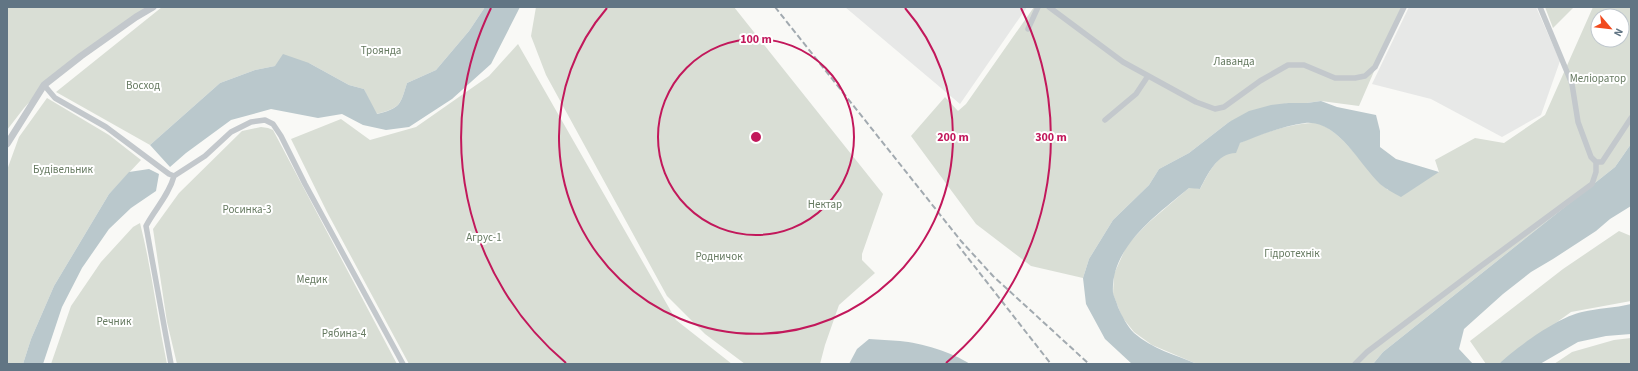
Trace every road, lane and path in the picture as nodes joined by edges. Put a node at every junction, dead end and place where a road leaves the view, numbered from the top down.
1 (153, 7) edge
2 (1038, 7) edge
3 (1049, 7) edge
4 (1404, 7) edge
5 (1540, 7) edge
6 (1028, 29) dead end
7 (1148, 76) junction
8 (44, 85) junction
9 (1631, 118) edge
10 (1105, 120) dead end
11 (7, 144) edge
12 (1596, 162) junction
13 (174, 176) junction
14 (171, 364) edge
15 (402, 364) edge
16 (1355, 364) edge

1 - 8 street
2 - 6 street
3 - 7 street
4 - 7 street
5 - 12 street
7 - 10 street
8 - 11 street
8 - 13 street
9 - 12 street
12 - 16 street
13 - 14 street
13 - 15 street

